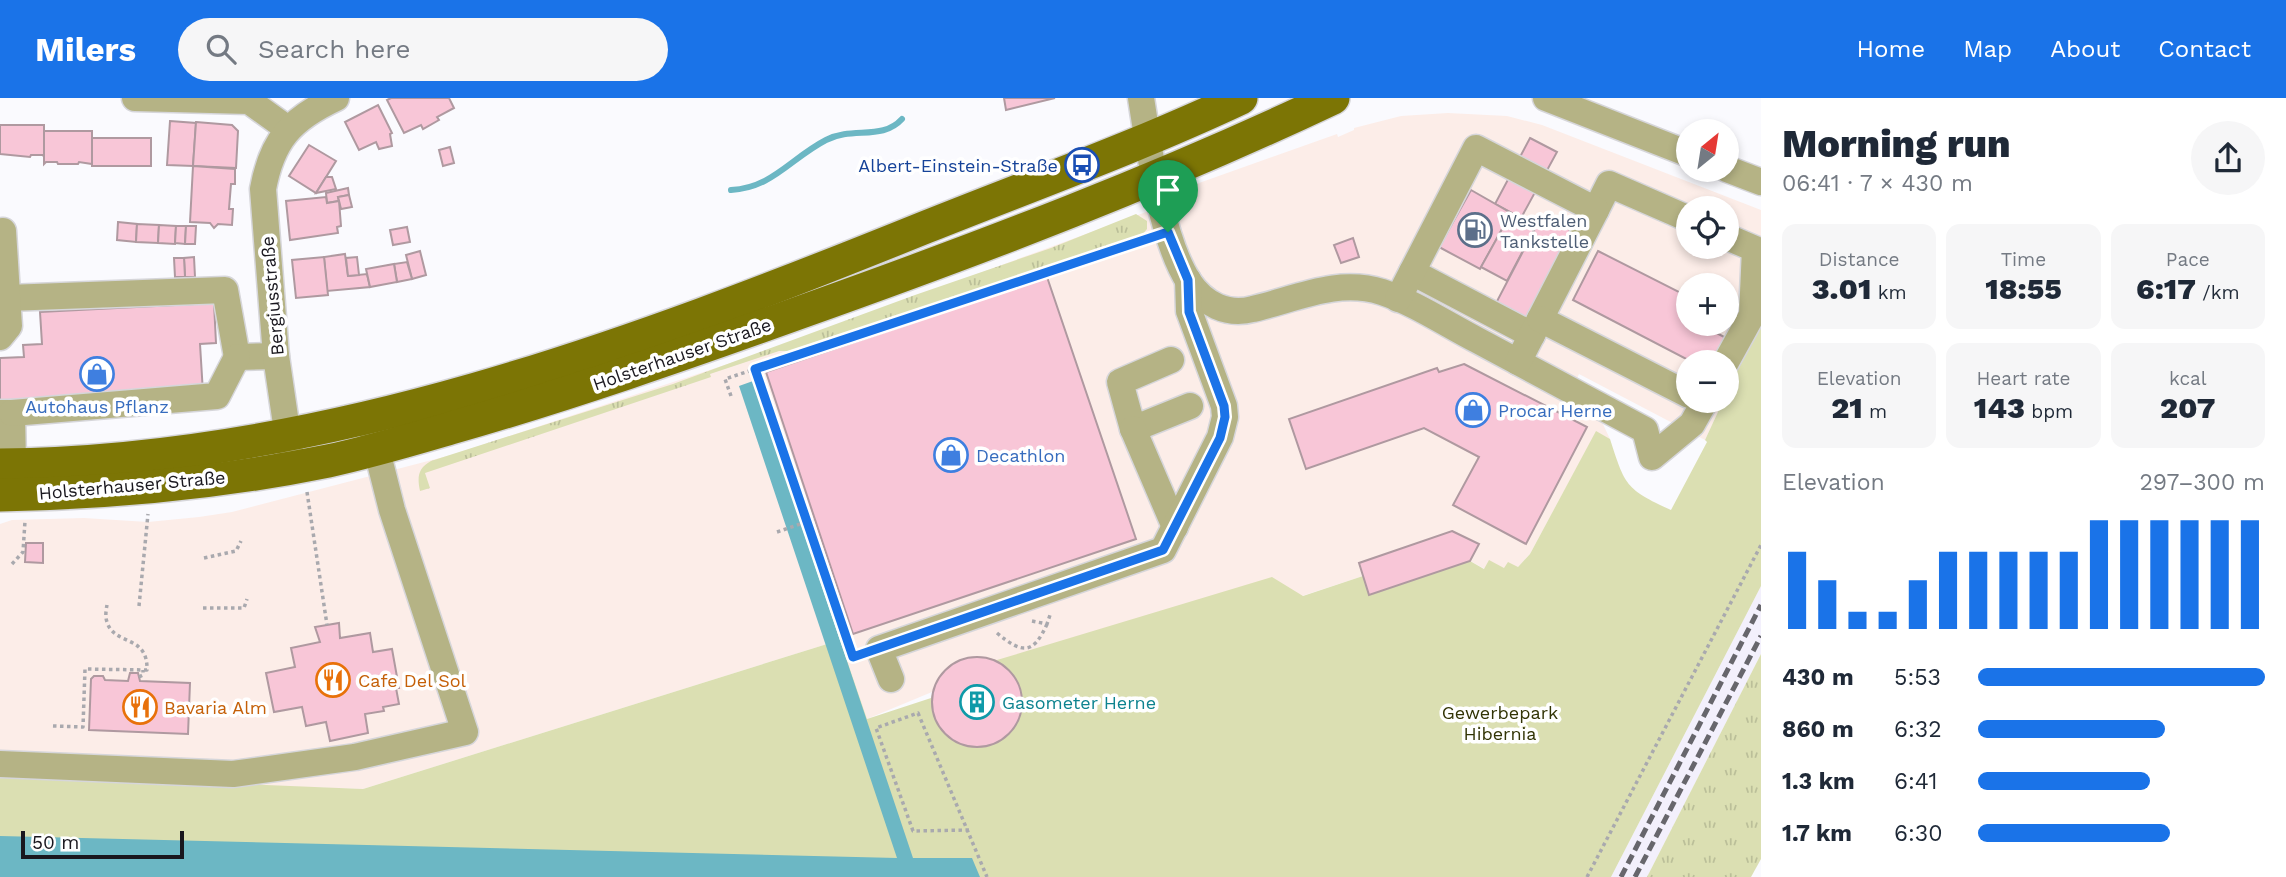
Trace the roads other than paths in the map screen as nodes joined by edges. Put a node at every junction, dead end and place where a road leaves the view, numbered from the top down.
1 (135, 98) edge
2 (336, 98) edge
3 (1141, 98) edge
4 (1241, 98) edge
5 (1333, 98) edge
6 (1546, 98) edge
7 (249, 100) edge
8 (288, 130) junction
9 (1148, 137) junction
10 (1676, 149) edge
11 (1740, 174) edge
12 (1155, 179) junction
13 (1761, 182) edge
14 (1596, 209) junction
15 (1676, 213) edge
16 (3, 231) dead end
17 (1739, 242) edge
18 (1412, 272) junction
19 (1188, 280) junction
20 (8, 298) junction
21 (1398, 299) junction
22 (1536, 327) junction
23 (0, 337) edge
24 (1733, 350) edge
25 (276, 356) junction
26 (237, 358) junction
27 (1171, 360) dead end
28 (1518, 362) junction
29 (1676, 390) edge
30 (1190, 407) dead end
31 (6, 413) edge
32 (1695, 413) edge
33 (1133, 429) junction
34 (372, 434) junction
35 (294, 456) junction
36 (6, 465) edge
37 (13, 495) edge
38 (1175, 527) junction
39 (891, 679) dead end
40 (0, 764) edge

1 - 7 street
2 - 8 street
3 - 9 street
4 - 9 main road, Holsterhauser Straße
5 - 12 main road, Holsterhauser Straße
6 - 10 street
7 - 8 street
8 - 25 street, Bergiusstraße
9 - 12 street
9 - 34 main road, Holsterhauser Straße
11 - 13 street
12 - 19 street
12 - 34 main road, Holsterhauser Straße
14 - 15 street
14 - 18 street
14 - 22 street
16 - 20 street
17 - 24 street
18 - 21 street
18 - 22 street
19 - 21 street
19 - 38 street
20 - 23 street
20 - 26 street
21 - 28 street
22 - 28 street
22 - 29 street
25 - 26 street
25 - 35 street, Bergiusstraße
26 - 31 street
27 - 33 street
28 - 32 street
30 - 33 street
31 - 36 street
33 - 38 street
34 - 35 main road, Holsterhauser Straße
34 - 40 street
35 - 36 main road, Holsterhauser Straße
35 - 37 main road, Holsterhauser Straße
38 - 39 street

